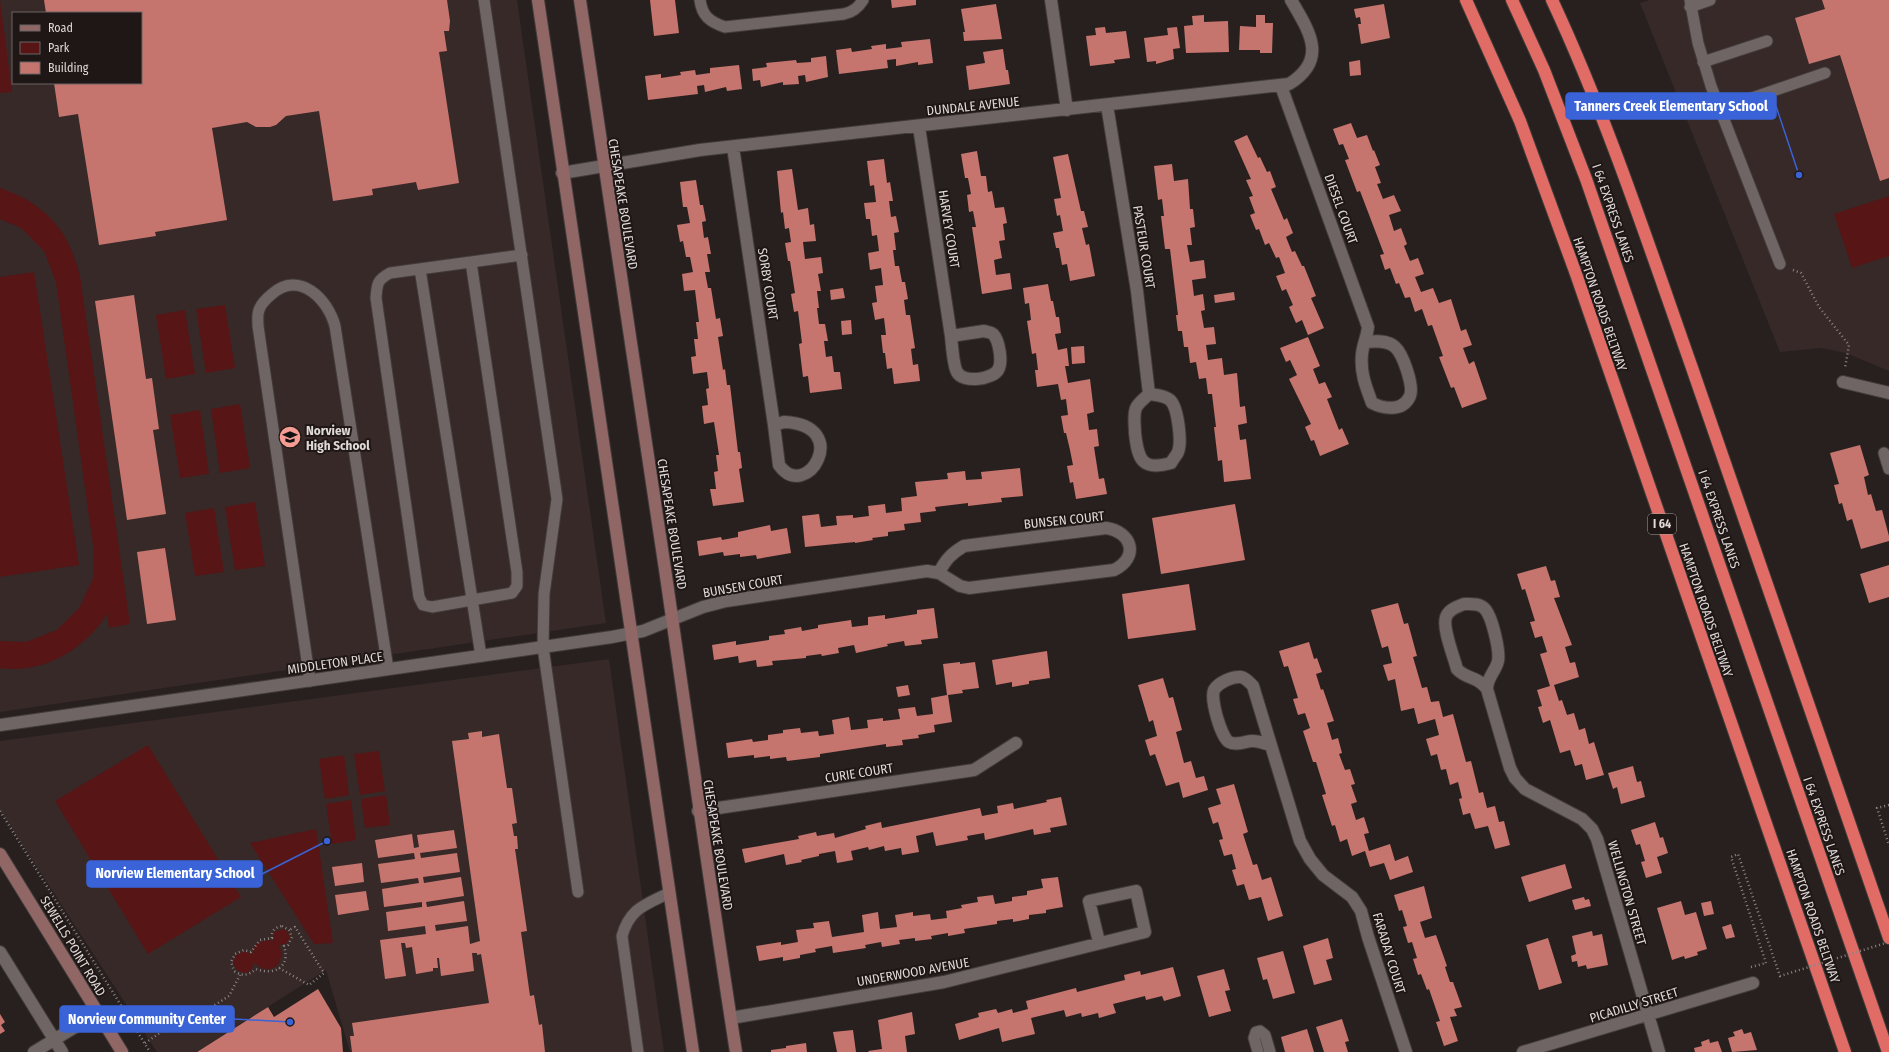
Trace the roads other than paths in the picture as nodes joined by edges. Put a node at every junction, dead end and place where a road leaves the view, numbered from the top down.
1 (484, 0) edge
2 (538, 0) edge
3 (580, 0) edge
4 (700, 0) edge
5 (863, 0) edge
6 (1051, 0) edge
7 (1292, 0) edge
8 (1466, 0) edge
9 (1512, 0) edge
10 (1552, 0) edge
11 (1710, 0) edge
12 (1690, 3) edge
13 (1767, 41) dead end
14 (1703, 62) junction
15 (1825, 73) dead end
16 (1281, 86) junction
17 (1107, 105) junction
18 (1720, 109) junction
19 (1067, 110) junction
20 (919, 127) junction
21 (733, 146) junction
22 (603, 166) junction
23 (562, 173) junction
24 (522, 255) junction
25 (471, 262) junction
26 (1780, 264) road end
27 (420, 269) junction
28 (951, 336) junction
29 (1365, 342) junction
30 (1842, 382) road end
31 (1889, 393) edge
32 (1149, 394) junction
33 (774, 425) junction
34 (1884, 453) dead end
35 (1889, 469) edge
36 (939, 573) junction
37 (473, 600) junction
38 (672, 620) junction
39 (630, 634) junction
40 (543, 647) junction
41 (481, 656) junction
42 (388, 669) junction
43 (310, 681) junction
44 (1487, 689) junction
45 (0, 725) edge
46 (1016, 743) dead end
47 (1271, 745) junction
48 (698, 811) junction
49 (0, 854) edge
50 (578, 892) dead end
51 (669, 893) junction
52 (1889, 938) edge
53 (1099, 942) junction
54 (0, 952) edge
55 (1752, 983) dead end
56 (98, 1013) junction
57 (1648, 1016) junction
58 (730, 1018) junction
59 (54, 1039) junction
60 (34, 1052) edge
61 (62, 1052) edge
62 (122, 1052) edge
63 (638, 1052) edge
64 (693, 1052) edge
65 (736, 1052) edge
66 (1258, 1052) edge
67 (1270, 1052) edge
68 (1406, 1052) edge
69 (1523, 1052) edge
70 (1659, 1052) edge
71 (1845, 1052) edge
72 (1888, 1052) edge

1 - 24 lane
2 - 23 main road
3 - 22 main road, CHESAPEAKE BOULEVARD
4 - 5 lane
6 - 19 street
7 - 16 street, DUNDALE AVENUE
8 - 71 highway, HAMPTON ROADS BELTWAY / I 64
9 - 72 highway, I 64 EXPRESS LANES
10 - 52 highway
11 - 12 lane
12 - 14 lane
13 - 14 lane
14 - 18 lane
15 - 18 lane
16 - 17 street, DUNDALE AVENUE
16 - 29 street, DIESEL COURT
17 - 19 street, DUNDALE AVENUE
17 - 32 street, PASTEUR COURT
18 - 26 lane
19 - 20 street, DUNDALE AVENUE
20 - 21 street, DUNDALE AVENUE
20 - 28 street, HARVEY COURT
21 - 22 street, DUNDALE AVENUE
21 - 33 street, SORBY COURT
22 - 23 street, DUNDALE AVENUE
22 - 38 main road, CHESAPEAKE BOULEVARD
23 - 39 main road
24 - 25 lane
24 - 40 lane
25 - 27 lane
25 - 37 lane
27 - 37 lane
27 - 37 lane
28 - 28 street, HARVEY COURT
29 - 29 street, DIESEL COURT
30 - 31 street
32 - 32 street
33 - 33 street, SORBY COURT
34 - 35 lane
36 - 36 street, BUNSEN COURT
36 - 38 street, BUNSEN COURT
37 - 41 lane
38 - 39 street, MIDDLETON PLACE
38 - 48 main road, CHESAPEAKE BOULEVARD
39 - 40 street, MIDDLETON PLACE
39 - 51 main road
40 - 41 street, MIDDLETON PLACE
40 - 50 lane
41 - 42 street, MIDDLETON PLACE
42 - 43 street, MIDDLETON PLACE
42 - 43 lane
43 - 45 street, MIDDLETON PLACE
44 - 44 street
44 - 57 street, WELLINGTON STREET
46 - 48 street, CURIE COURT
47 - 47 street, FARADAY COURT
47 - 68 street, FARADAY COURT
48 - 58 main road, CHESAPEAKE BOULEVARD
49 - 56 main road, SEWELLS POINT ROAD
51 - 63 lane
51 - 64 main road
53 - 53 street, UNDERWOOD AVENUE
53 - 58 street, UNDERWOOD AVENUE
54 - 59 street
55 - 57 street, PICADILLY STREET
56 - 59 street
56 - 62 main road, SEWELLS POINT ROAD
57 - 69 street, PICADILLY STREET
57 - 70 street, WELLINGTON STREET
58 - 65 main road, CHESAPEAKE BOULEVARD
59 - 60 street
59 - 61 street
66 - 67 lane

